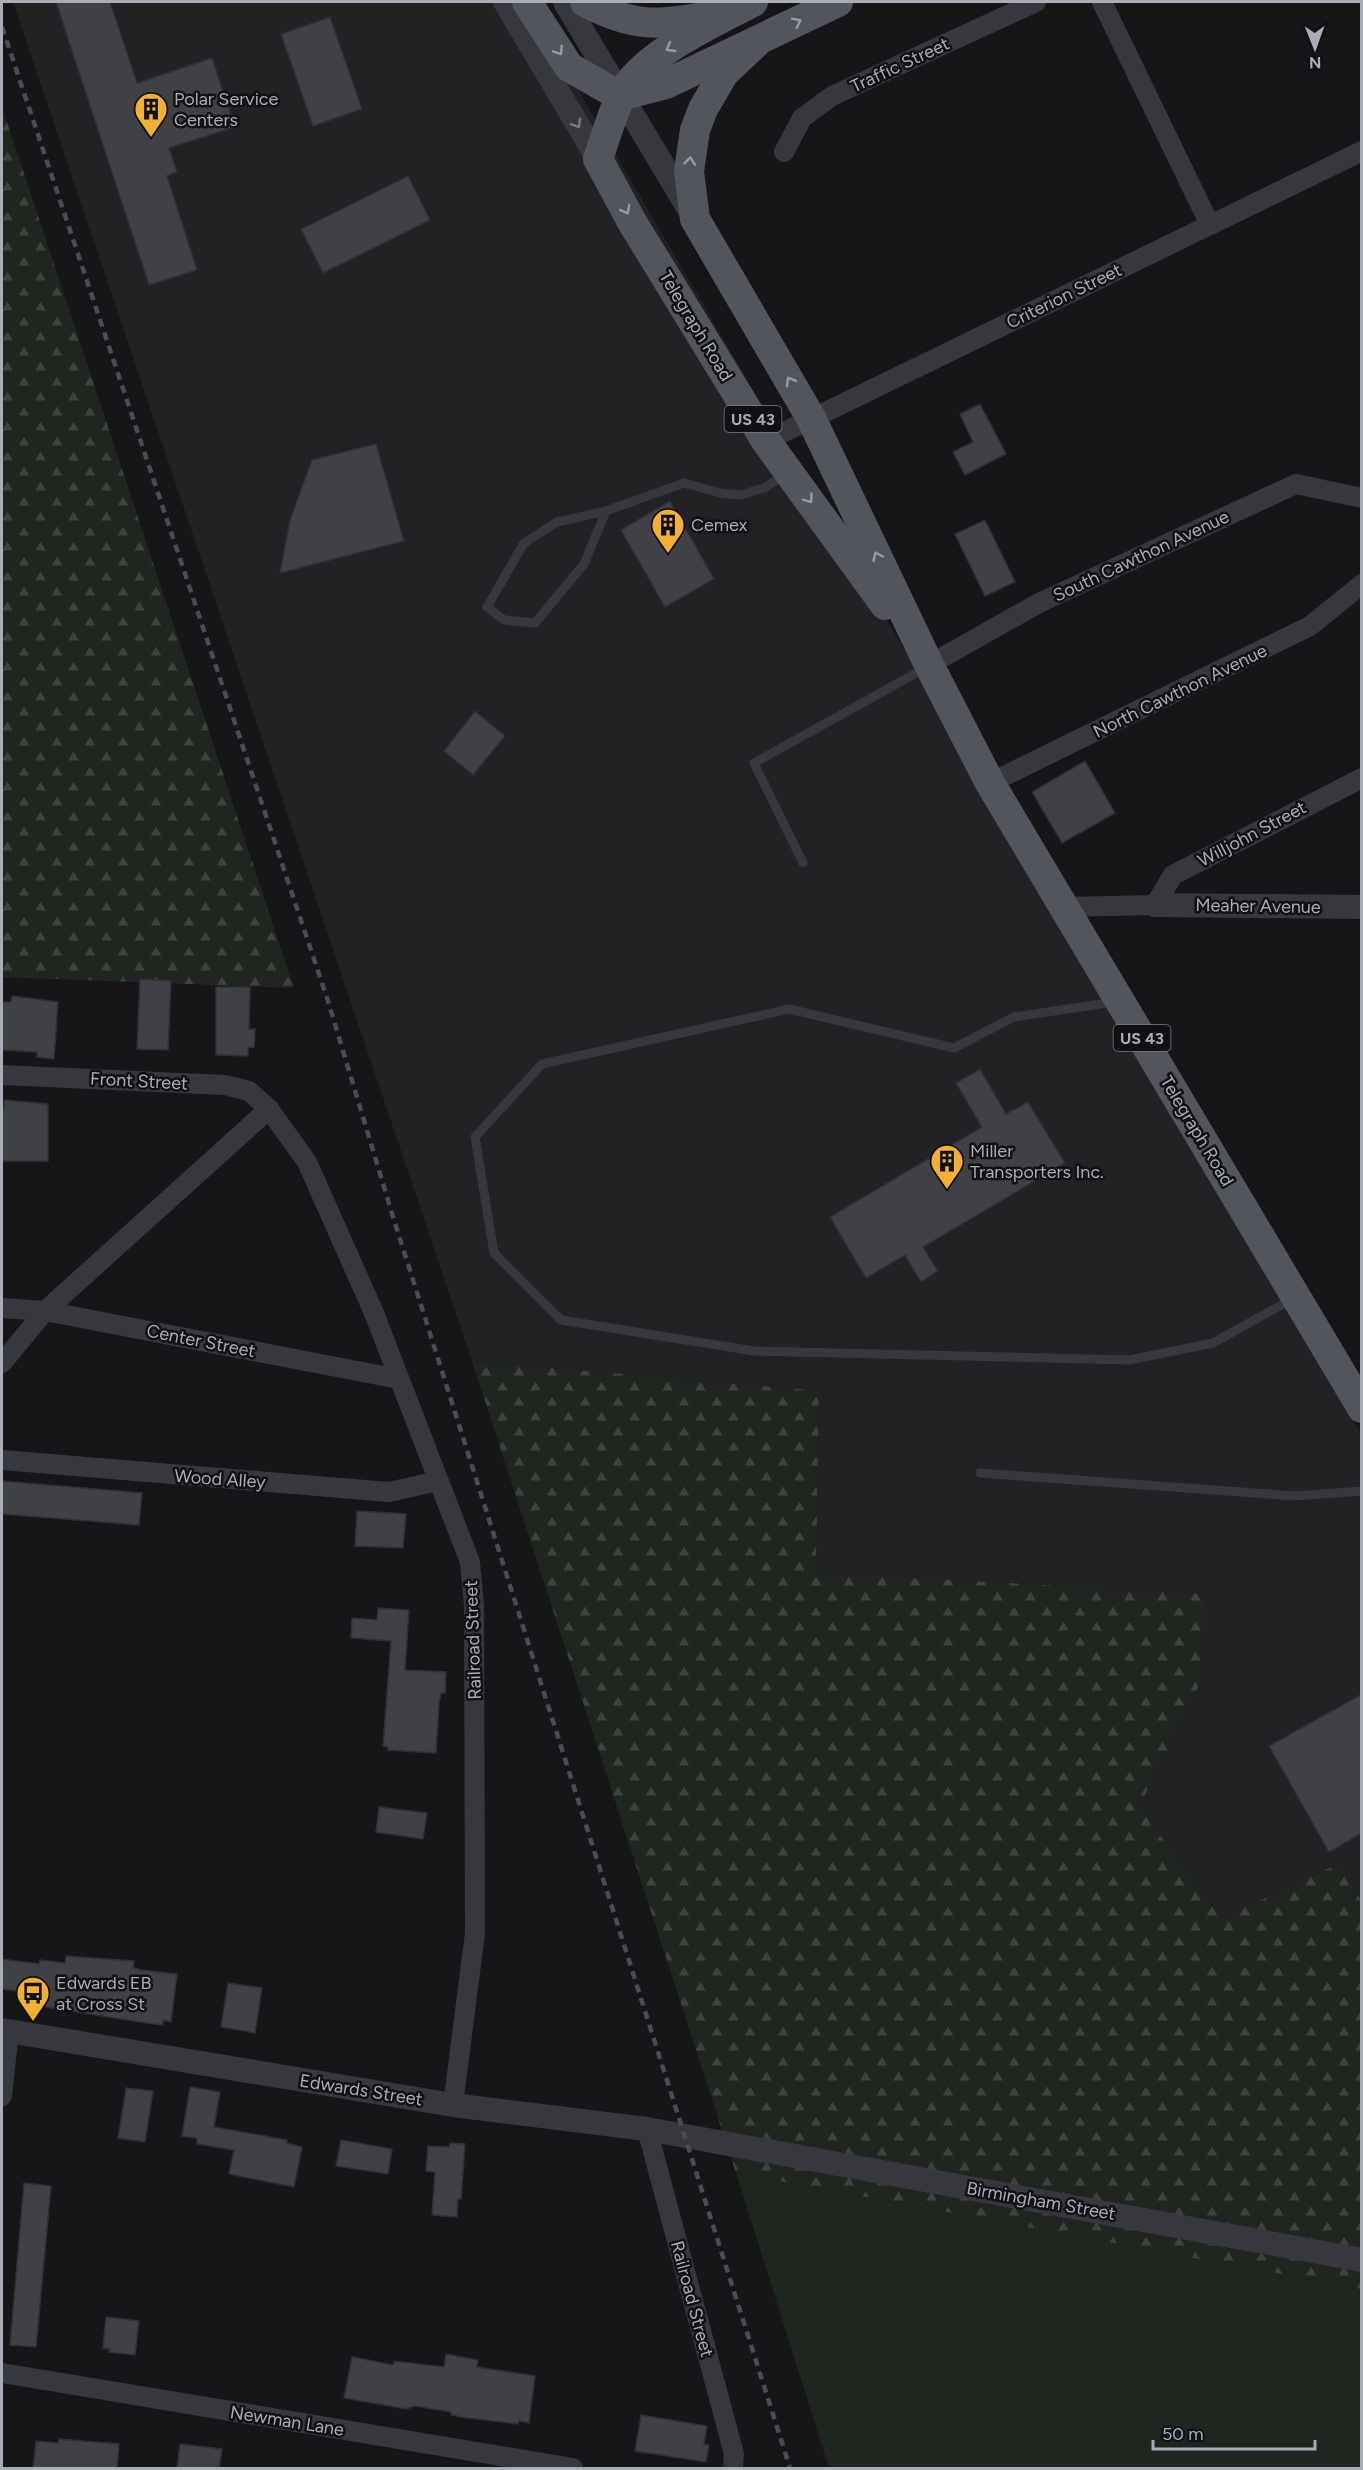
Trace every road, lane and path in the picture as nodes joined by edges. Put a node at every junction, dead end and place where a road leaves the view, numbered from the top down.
1 (505, 2) edge
2 (527, 2) edge
3 (565, 2) edge
4 (585, 2) edge
5 (838, 2) edge
6 (1036, 2) edge
7 (1102, 2) edge
8 (746, 5) edge
9 (756, 43) junction
10 (620, 96) junction
11 (1362, 151) edge
12 (784, 152) dead end
13 (598, 159) junction
14 (695, 219) junction
15 (1210, 225) junction
16 (811, 418) junction
17 (766, 441) junction
18 (790, 473) junction
19 (1362, 498) edge
20 (606, 511) junction
21 (1362, 584) edge
22 (929, 665) junction
23 (1362, 778) edge
24 (990, 783) junction
25 (803, 863) dead end
26 (1155, 905) junction
27 (1064, 907) junction
28 (1362, 907) edge
29 (1120, 1001) junction
30 (2, 1075) edge
31 (269, 1109) junction
32 (1296, 1297) junction
33 (2, 1308) edge
34 (45, 1311) junction
35 (2, 1363) edge
36 (399, 1379) junction
37 (1362, 1408) edge
38 (2, 1460) edge
39 (980, 1473) dead end
40 (438, 1481) junction
41 (1362, 1491) edge
42 (5, 2031) edge
43 (2, 2096) edge
44 (453, 2105) junction
45 (647, 2129) junction
46 (721, 2142) joint
47 (1362, 2260) edge
48 (2, 2373) edge
49 (573, 2469) edge
50 (733, 2469) edge

1 -> 13 street, Telegraph Road
2 -> 10 main road
3 - 10 street, Telegraph Road
4 - 8 main road
9 -> 5 main road
6 - 12 street, Traffic Street
7 - 15 street
8 -> 10 main road
9 - 10 main road
14 -> 9 main road
10 - 13 main road
10 - 14 street, Telegraph Road
11 - 15 street, Criterion Street
13 -> 17 main road, Telegraph Road / US 43
16 -> 14 main road, Telegraph Road / US 43
15 - 16 street, Criterion Street
16 - 17 street, Criterion Street
22 -> 16 main road, Telegraph Road / US 43
17 - 18 main road, Telegraph Road / US 43
18 - 20 lane
18 -> 22 main road, Telegraph Road / US 43
19 - 22 street, South Cawthon Avenue
20 - 20 lane
21 - 24 street, North Cawthon Avenue
22 - 24 main road, Telegraph Road / US 43
22 - 25 lane
23 - 26 street, Willjohn Street
24 - 27 main road, Telegraph Road / US 43
26 - 27 street
26 - 28 street, Meaher Avenue
27 - 29 main road, Telegraph Road / US 43
29 - 32 main road, Telegraph Road / US 43
29 - 32 lane
30 - 31 street, Front Street
31 - 34 street
31 - 36 street, Railroad Street
32 - 37 main road, Telegraph Road / US 43
33 - 34 street, Center Street
34 - 35 street
34 - 36 street, Center Street
36 - 40 street, Railroad Street
38 - 40 street, Wood Alley
39 - 41 lane
40 - 44 street, Railroad Street
42 - 43 street
42 - 44 street, Edwards Street
44 - 45 street, Edwards Street
45 - 46 street, Edwards Street
45 - 50 street, Railroad Street
46 - 47 street, Birmingham Street
48 - 49 street, Newman Lane

